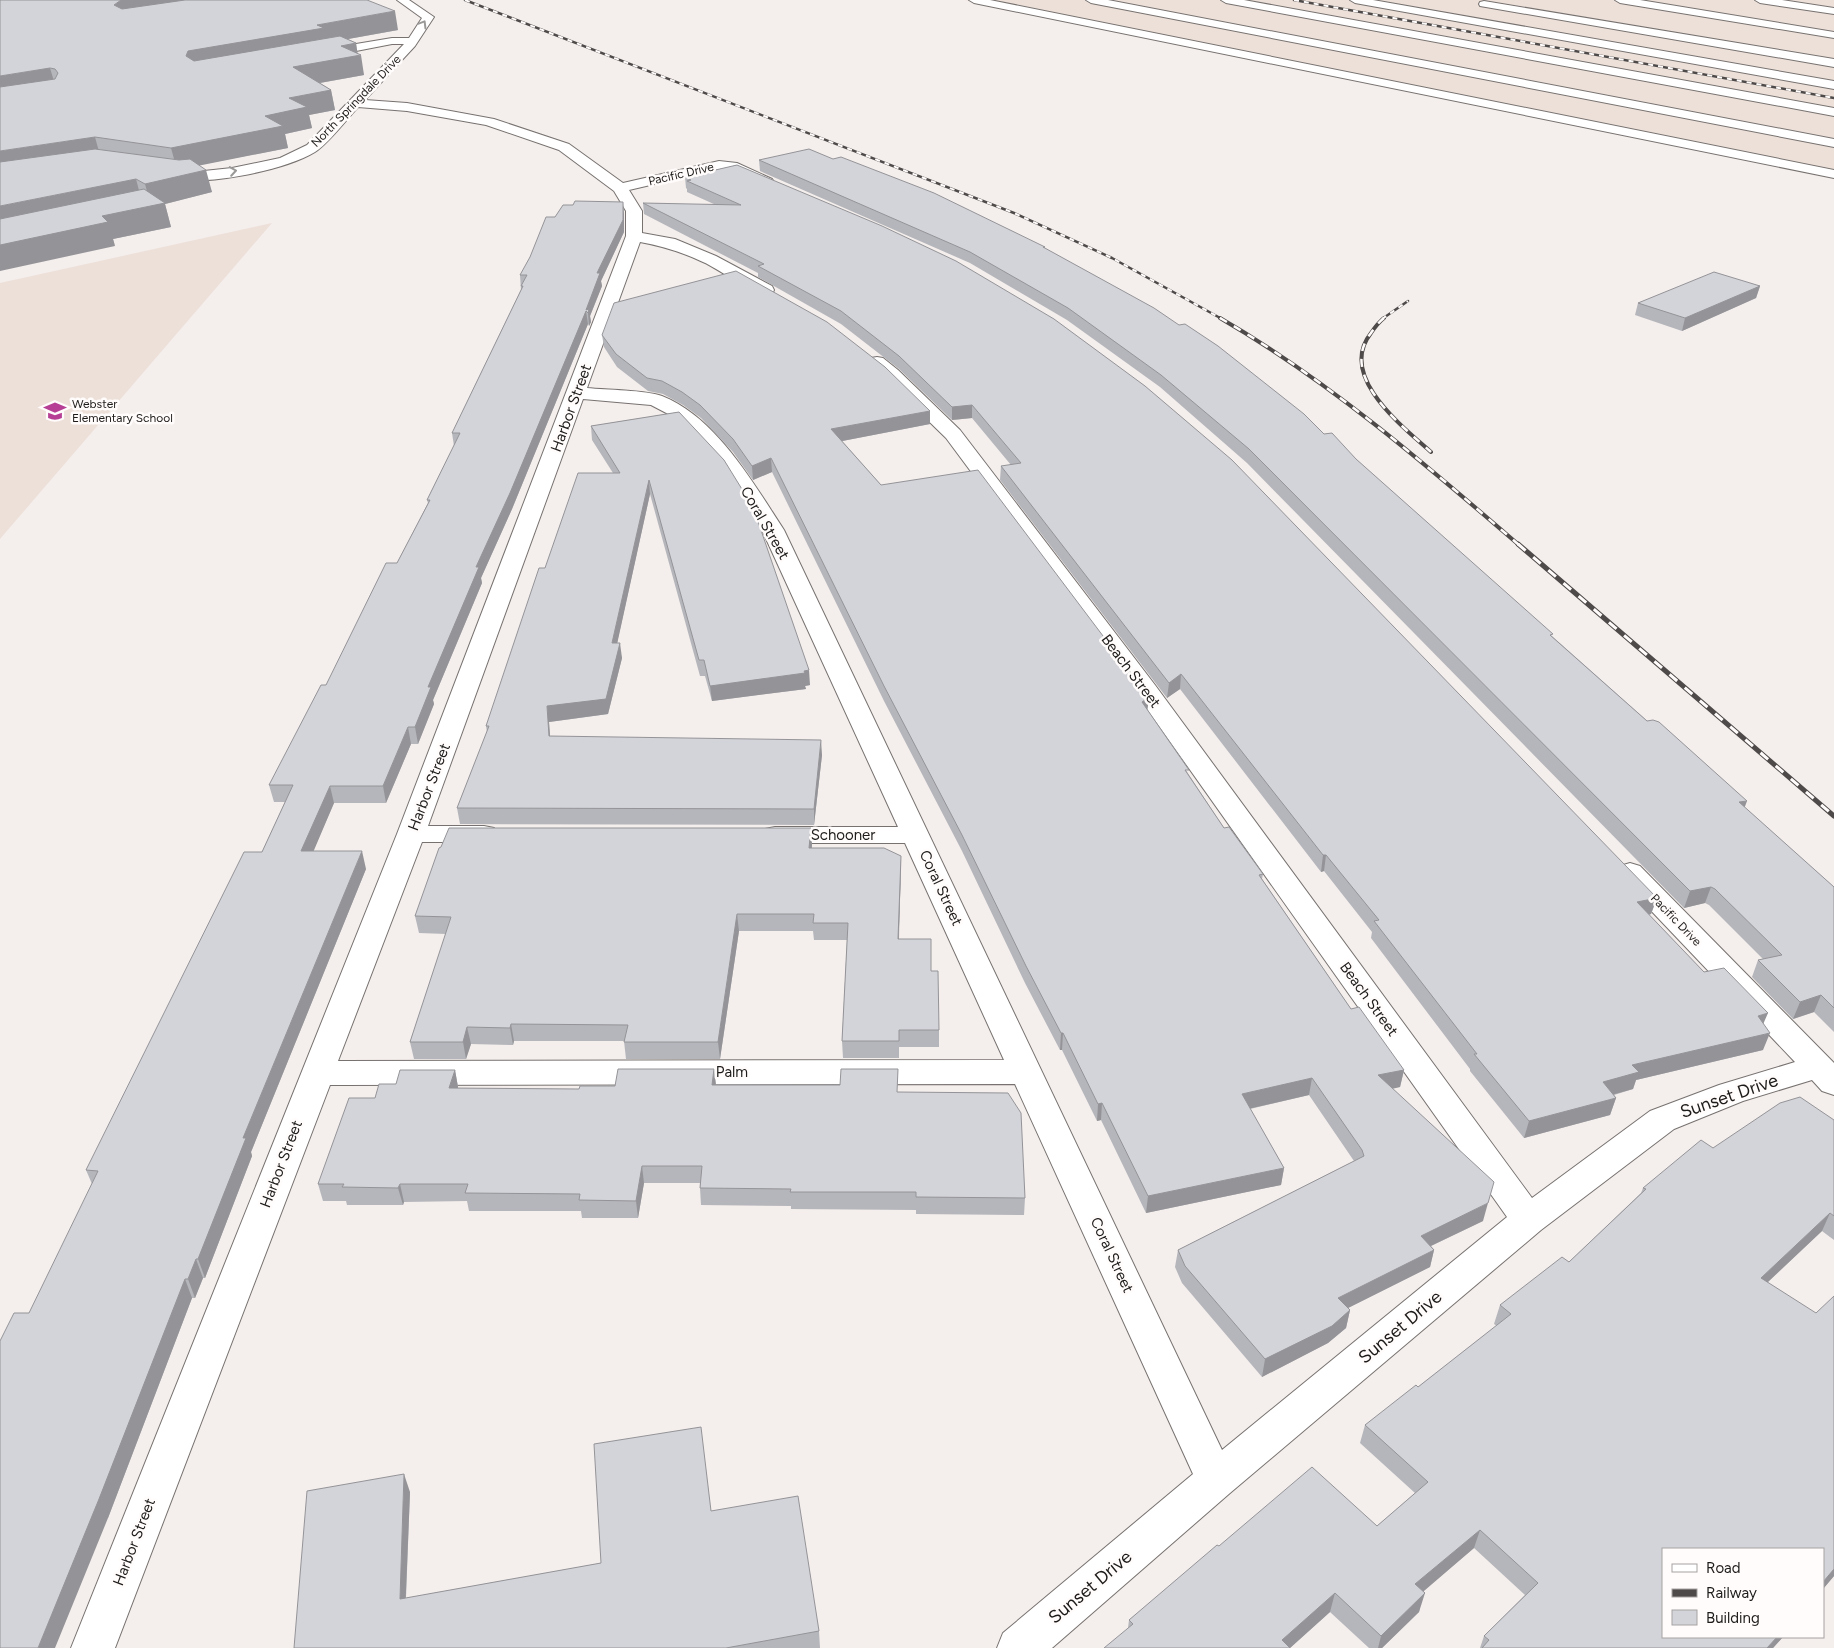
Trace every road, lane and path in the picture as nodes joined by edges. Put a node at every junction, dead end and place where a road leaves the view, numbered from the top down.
1 (402, 0) edge
2 (974, 0) edge
3 (1091, 0) edge
4 (1226, 0) edge
5 (1355, 0) edge
6 (1620, 0) edge
7 (1760, 0) edge
8 (1302, 1) dead end
9 (1473, 2) dead end
10 (1277, 9) junction
11 (1834, 12) edge
12 (1226, 26) junction
13 (1834, 35) edge
14 (413, 41) junction
15 (1180, 42) junction
16 (304, 56) edge
17 (1834, 63) edge
18 (1834, 85) edge
19 (354, 103) junction
20 (1834, 112) edge
21 (1834, 143) edge
22 (157, 173) edge
23 (1834, 174) edge
24 (620, 188) junction
25 (787, 190) edge
26 (634, 236) junction
27 (786, 301) edge
28 (856, 346) edge
29 (576, 393) junction
30 (411, 834) junction
31 (510, 834) edge
32 (748, 835) edge
33 (916, 835) junction
34 (1618, 861) edge
35 (1027, 1072) junction
36 (317, 1073) junction
37 (1826, 1075) edge
38 (1528, 1220) junction
39 (1216, 1480) junction
40 (93, 1648) edge
41 (1018, 1648) edge

14 -> 1 street, North Springdale Drive
2 - 15 street
3 - 12 street
4 - 10 street
5 - 18 street
6 - 13 street
7 - 11 street
8 - 10 street
9 - 17 street
10 - 12 street
10 - 20 street
12 - 15 street
12 - 21 street
14 - 16 street
14 - 19 street, North Springdale Drive
15 - 23 street
22 -> 19 street, North Springdale Drive
19 - 24 street, Harbor Street
24 - 25 street, Pacific Drive
24 - 26 street, Harbor Street
26 - 27 street
26 - 29 street, Harbor Street
28 - 38 street, Beach Street
29 - 30 street, Harbor Street
29 - 33 street, Coral Street
30 - 31 street
30 - 36 street, Harbor Street
32 - 33 street, Schooner
33 - 35 street, Coral Street
34 - 37 street, Pacific Drive
35 - 36 street, Palm
35 - 39 street, Coral Street
36 - 40 street, Harbor Street
37 - 38 street, Sunset Drive
38 - 39 street, Sunset Drive
39 - 41 street, Sunset Drive

